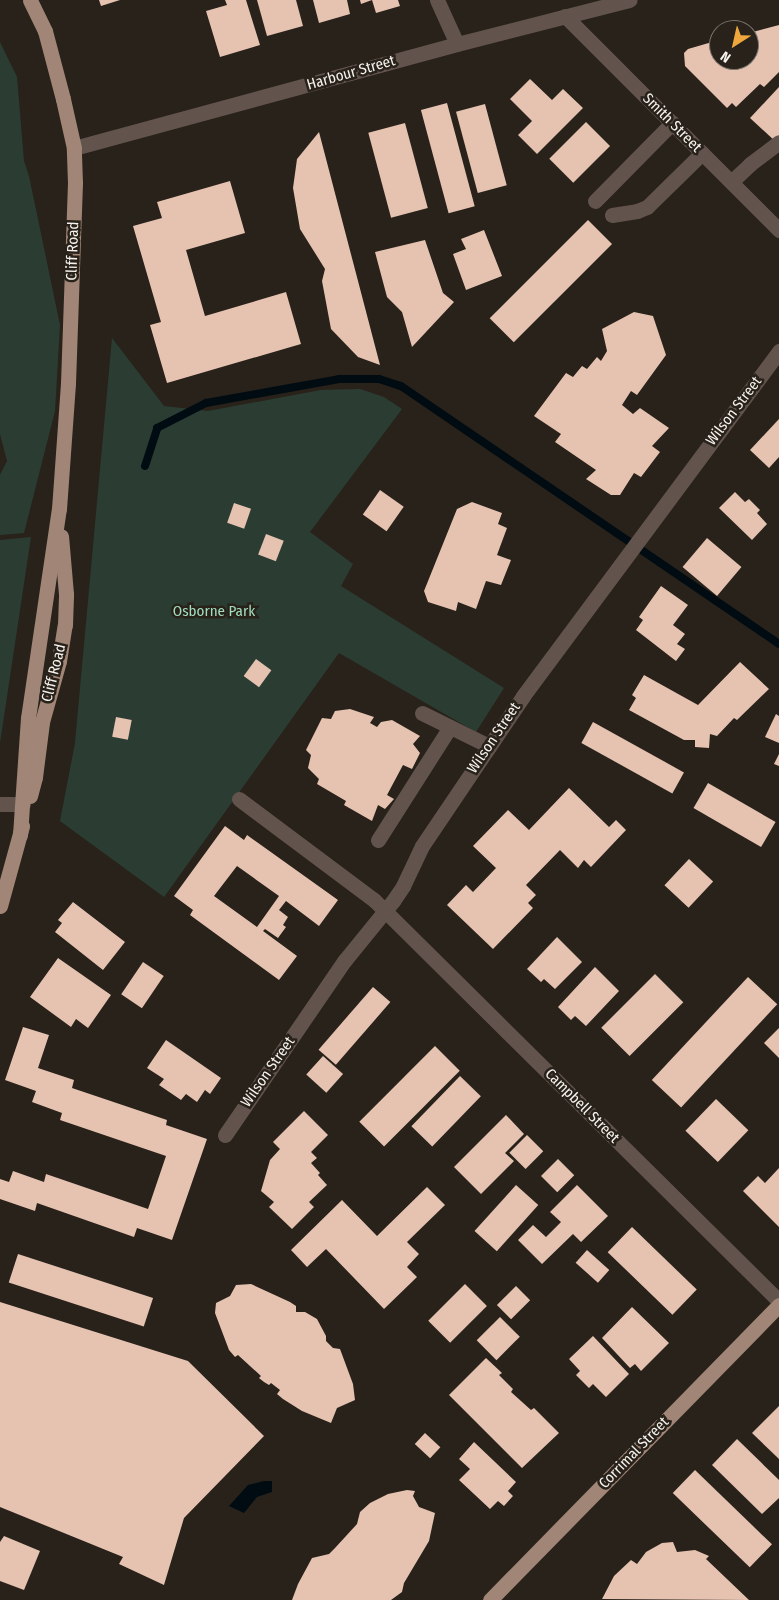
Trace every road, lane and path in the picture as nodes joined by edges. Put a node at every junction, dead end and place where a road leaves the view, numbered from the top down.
1 (30, 0) edge
2 (437, 0) edge
3 (629, 0) edge
4 (565, 16) junction
5 (458, 44) junction
6 (672, 123) junction
7 (779, 142) edge
8 (74, 148) junction
9 (702, 153) junction
10 (731, 182) junction
11 (595, 201) dead end
12 (612, 215) dead end
13 (779, 229) edge
14 (779, 351) edge
15 (59, 509) junction
16 (422, 713) dead end
17 (450, 727) junction
18 (489, 746) junction
19 (239, 800) dead end
20 (0, 804) edge
21 (23, 804) junction
22 (20, 835) junction
23 (378, 840) dead end
24 (0, 906) edge
25 (384, 912) junction
26 (225, 1134) dead end
27 (779, 1301) edge
28 (779, 1305) edge
29 (490, 1600) edge

1 - 8 main road, Cliff Road
2 - 5 street
3 - 4 street, Harbour Street
4 - 5 street, Harbour Street
4 - 6 street, Smith Street
5 - 8 street, Harbour Street
6 - 9 street, Smith Street
6 - 11 street
7 - 10 street
8 - 15 main road, Cliff Road
9 - 10 street, Smith Street
9 - 12 street
10 - 13 street, Smith Street
14 - 18 street, Wilson Street
15 - 21 main road, Cliff Road
15 - 22 main road, Cliff Road
16 - 17 street
17 - 18 street
17 - 23 street
18 - 25 street, Wilson Street
19 - 25 street, Campbell Street
20 - 21 street
21 - 22 main road, Cliff Road
22 - 24 main road, Cliff Road
25 - 26 street, Wilson Street
25 - 27 street, Campbell Street
28 - 29 main road, Corrimal Street

